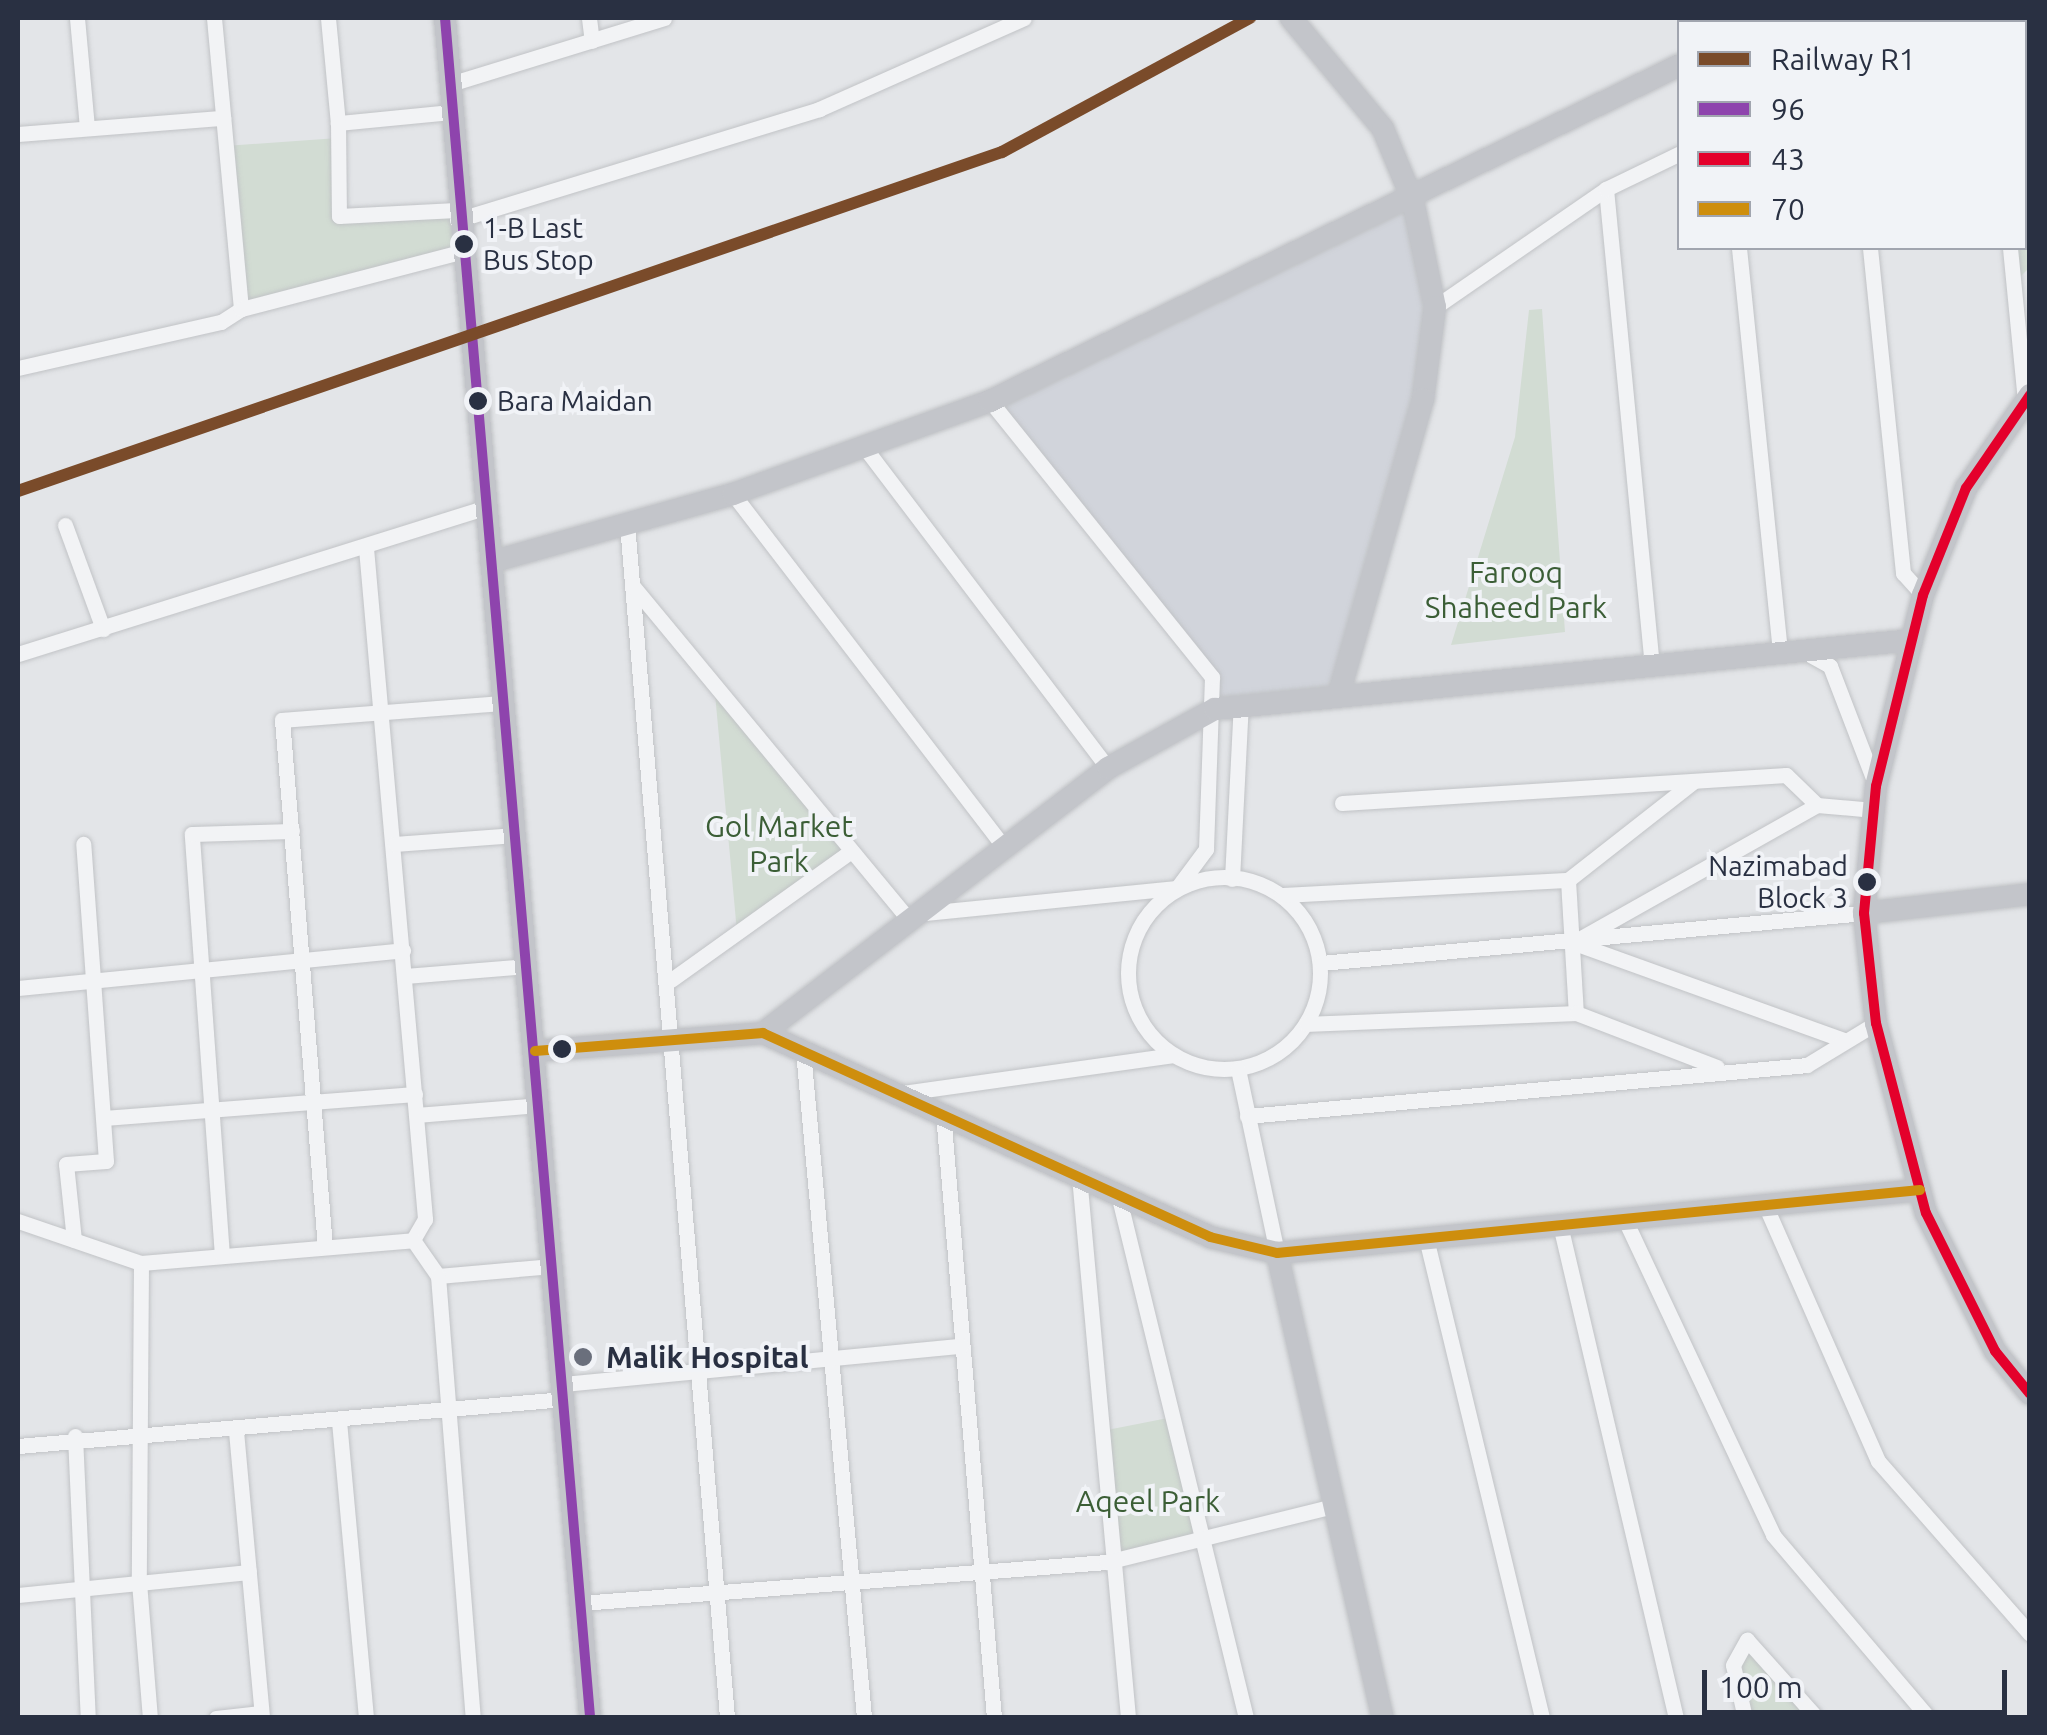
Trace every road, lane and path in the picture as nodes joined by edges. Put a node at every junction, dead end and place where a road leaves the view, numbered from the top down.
1 (77, 18) edge
2 (214, 18) edge
3 (328, 18) edge
4 (445, 18) edge
5 (589, 18) edge
6 (664, 18) edge
7 (1024, 18) edge
8 (1291, 18) edge
9 (592, 41) junction
10 (1677, 67) edge
11 (450, 84) junction
12 (451, 112) junction
13 (223, 118) junction
14 (338, 123) junction
15 (88, 128) junction
16 (18, 134) edge
17 (1677, 154) edge
18 (1606, 189) junction
19 (1413, 201) junction
20 (456, 215) junction
21 (1739, 250) edge
22 (1870, 250) edge
23 (2010, 250) edge
24 (460, 252) junction
25 (1435, 306) junction
26 (241, 308) junction
27 (18, 368) edge
28 (2027, 398) edge
29 (990, 401) junction
30 (865, 448) junction
31 (733, 494) junction
32 (485, 508) junction
33 (627, 524) junction
34 (65, 525) dead end
35 (366, 548) junction
36 (491, 562) junction
37 (632, 585) junction
38 (1923, 595) junction
39 (104, 629) junction
40 (1912, 640) junction
41 (1792, 652) junction
42 (18, 654) edge
43 (1652, 666) junction
44 (1339, 693) junction
45 (504, 703) junction
46 (1242, 703) junction
47 (1215, 709) junction
48 (382, 712) junction
49 (1108, 768) junction
50 (1692, 782) junction
51 (1876, 786) junction
52 (1342, 803) dead end
53 (1817, 804) junction
54 (1874, 810) junction
55 (292, 830) junction
56 (516, 835) junction
57 (83, 844) dead end
58 (394, 844) junction
59 (1004, 847) junction
60 (851, 851) junction
61 (1232, 878) junction
62 (1568, 880) junction
63 (1178, 888) junction
64 (2030, 894) edge
65 (1281, 895) junction
66 (1864, 912) junction
67 (905, 915) junction
68 (1573, 942) junction
69 (403, 950) junction
70 (302, 958) junction
71 (1320, 963) junction
72 (527, 966) junction
73 (198, 967) junction
74 (92, 975) junction
75 (405, 976) junction
76 (670, 980) junction
77 (18, 988) edge
78 (1576, 1013) junction
79 (1876, 1023) junction
80 (1306, 1024) junction
81 (762, 1033) junction
82 (671, 1040) junction
83 (1843, 1040) junction
84 (535, 1051) junction
85 (803, 1051) junction
86 (1173, 1055) junction
87 (1238, 1068) junction
88 (1720, 1068) junction
89 (903, 1093) junction
90 (414, 1094) junction
91 (314, 1102) junction
92 (540, 1105) junction
93 (210, 1111) junction
94 (942, 1113) junction
95 (416, 1115) junction
96 (1247, 1116) junction
97 (104, 1118) junction
98 (1079, 1176) junction
99 (1920, 1190) junction
100 (1118, 1194) junction
101 (1766, 1206) junction
102 (18, 1220) edge
103 (1626, 1222) junction
104 (1561, 1229) junction
105 (1426, 1238) junction
106 (74, 1240) junction
107 (413, 1240) junction
108 (325, 1247) junction
109 (1276, 1254) junction
110 (222, 1256) junction
111 (141, 1263) junction
112 (553, 1266) junction
113 (438, 1276) junction
114 (961, 1346) junction
115 (828, 1353) junction
116 (701, 1364) junction
117 (563, 1391) junction
118 (2030, 1394) edge
119 (448, 1410) junction
120 (339, 1421) junction
121 (236, 1431) junction
122 (138, 1434) junction
123 (75, 1436) junction
124 (18, 1446) edge
125 (1333, 1506) junction
126 (1203, 1536) junction
127 (1107, 1562) junction
128 (983, 1571) junction
129 (249, 1572) junction
130 (139, 1582) junction
131 (853, 1582) junction
132 (79, 1588) junction
133 (716, 1592) junction
134 (18, 1595) edge
135 (581, 1603) junction
136 (2030, 1634) edge
137 (262, 1715) edge
138 (88, 1718) edge
139 (150, 1718) edge
140 (216, 1718) edge
141 (366, 1718) edge
142 (473, 1718) edge
143 (590, 1718) edge
144 (727, 1718) edge
145 (864, 1718) edge
146 (994, 1718) edge
147 (1128, 1718) edge
148 (1246, 1718) edge
149 (1383, 1718) edge
150 (1542, 1718) edge
151 (1676, 1718) edge
152 (1745, 1718) edge
153 (1817, 1718) edge
154 (1929, 1718) edge

1 - 15 street
2 - 13 street
3 - 14 street
4 - 11 street
5 - 9 street
6 - 9 street
7 - 20 street
8 - 19 street
9 - 11 street
10 - 19 street
11 - 12 street
12 - 14 street
12 - 20 street
13 - 15 street
13 - 26 street
14 - 20 street
15 - 16 street
17 - 18 street
18 - 25 street
18 - 43 street
19 - 25 street
19 - 29 street
20 - 24 street
21 - 41 street
22 - 38 street
23 - 28 street
24 - 26 street
24 - 32 street
25 - 44 street
26 - 27 street
28 - 38 street
29 - 30 street
29 - 47 street
30 - 31 street
30 - 49 street
31 - 33 street
31 - 59 street
32 - 35 street
32 - 36 street
33 - 36 street
33 - 37 street
34 - 39 street
35 - 39 street
35 - 48 street
36 - 45 street
37 - 60 street
37 - 76 street
38 - 40 street
39 - 42 street
40 - 41 street
40 - 51 street
41 - 43 street
41 - 51 street
43 - 44 street
44 - 46 street
45 - 48 street
45 - 56 street
46 - 47 street
46 - 61 street
47 - 49 street
47 - 63 street
48 - 55 street
48 - 58 street
49 - 59 street
50 - 52 street
50 - 53 street
50 - 62 street
51 - 54 street
53 - 54 street
53 - 68 street
54 - 66 street
55 - 70 street
55 - 73 street
56 - 58 street
56 - 72 street
57 - 74 street
58 - 69 street
59 - 67 street
60 - 67 street
60 - 76 street
61 - 63 street
61 - 65 street
62 - 65 street
62 - 68 street
63 - 67 street
63 - 86 street
64 - 66 street
65 - 71 street
66 - 68 street
66 - 79 street
67 - 81 street
68 - 71 street
68 - 78 street
68 - 83 street
69 - 70 street
69 - 75 street
70 - 73 street
70 - 91 street
71 - 80 street
72 - 75 street
72 - 84 street
73 - 74 street
73 - 93 street
74 - 77 street
74 - 97 street
75 - 90 street
76 - 82 street
78 - 80 street
78 - 88 street
79 - 83 street
79 - 99 street
80 - 87 street
81 - 82 street
81 - 85 street
82 - 84 street
82 - 116 street
83 - 88 street
84 - 92 street
85 - 89 street
85 - 115 street
86 - 87 street
86 - 89 street
87 - 96 street
88 - 96 street
89 - 94 street
90 - 91 street
90 - 95 street
91 - 93 street
91 - 108 street
92 - 95 street
92 - 112 street
93 - 97 street
93 - 110 street
94 - 98 street
94 - 114 street
95 - 107 street
96 - 109 street
97 - 106 street
98 - 100 street
98 - 127 street
99 - 101 street
99 - 118 street
100 - 109 street
100 - 126 street
101 - 103 street
101 - 136 street
102 - 106 street
103 - 104 street
103 - 154 street
104 - 105 street
104 - 151 street
105 - 109 street
105 - 150 street
106 - 111 street
107 - 108 street
107 - 113 street
108 - 110 street
109 - 125 street
110 - 111 street
111 - 122 street
112 - 113 street
112 - 117 street
113 - 119 street
114 - 115 street
114 - 128 street
115 - 116 street
115 - 131 street
116 - 117 street
116 - 133 street
117 - 119 street
117 - 135 street
119 - 120 street
119 - 142 street
120 - 121 street
120 - 141 street
121 - 122 street
121 - 129 street
122 - 123 street
122 - 130 street
123 - 124 street
123 - 132 street
125 - 126 street
125 - 149 street
126 - 127 street
126 - 148 street
127 - 128 street
127 - 147 street
128 - 131 street
128 - 146 street
129 - 130 street
129 - 137 street
130 - 132 street
130 - 139 street
131 - 133 street
131 - 145 street
132 - 134 street
132 - 138 street
133 - 135 street
133 - 144 street
135 - 143 street
137 - 140 street
152 - 153 street

